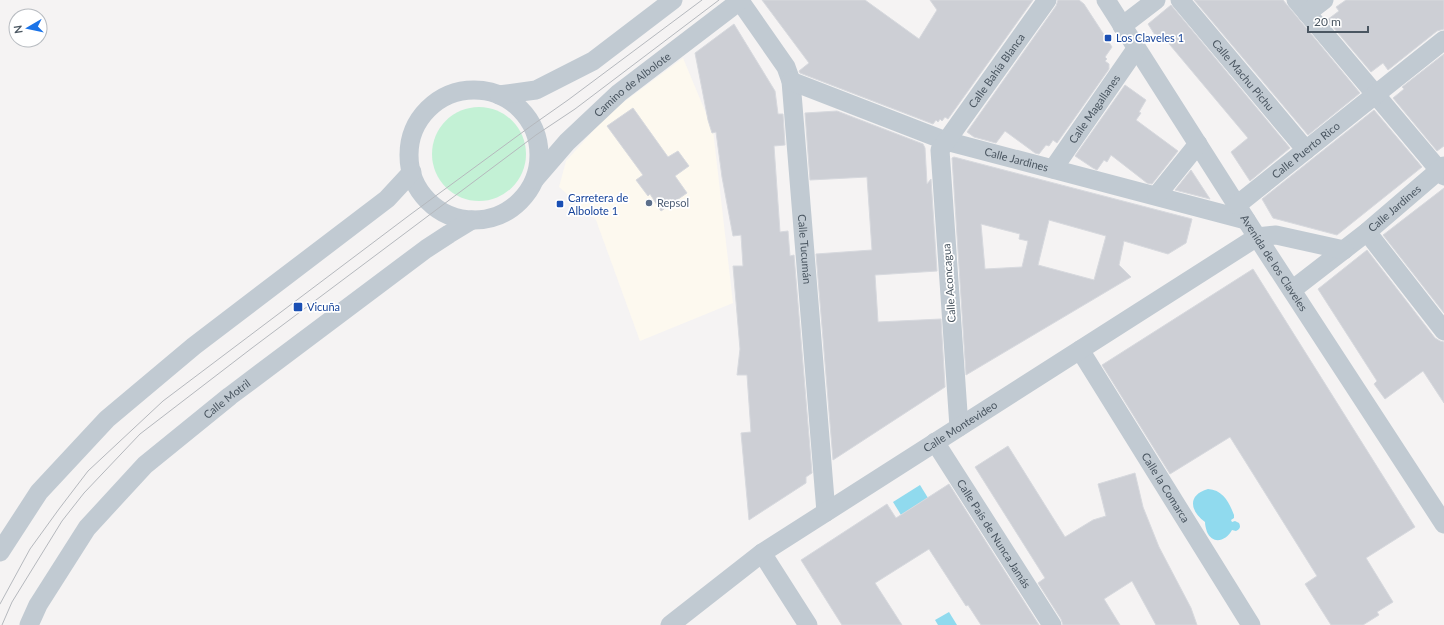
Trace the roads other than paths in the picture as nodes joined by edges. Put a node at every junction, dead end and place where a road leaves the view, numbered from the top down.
1 (673, 0) edge
2 (740, 0) edge
3 (1047, 0) edge
4 (1106, 0) edge
5 (1156, 0) edge
6 (1180, 0) edge
7 (1324, 0) edge
8 (1301, 7) edge
9 (1122, 26) junction
10 (1444, 40) edge
11 (1136, 49) junction
12 (791, 82) junction
13 (499, 95) junction
14 (1375, 95) junction
15 (946, 141) junction
16 (1198, 144) junction
17 (1306, 150) junction
18 (1053, 169) junction
19 (1442, 171) edge
20 (412, 172) junction
21 (535, 180) junction
22 (1157, 195) junction
23 (1242, 212) junction
24 (472, 220) junction
25 (1367, 232) junction
26 (1257, 237) junction
27 (1344, 250) junction
28 (1292, 290) junction
29 (1444, 331) edge
30 (1080, 350) junction
31 (959, 427) junction
32 (935, 442) junction
33 (826, 512) junction
34 (1444, 523) edge
35 (0, 552) edge
36 (762, 553) junction
37 (29, 625) edge
38 (670, 625) edge
39 (808, 625) edge
40 (1052, 625) edge
41 (1251, 625) edge

1 - 13 street
2 - 12 street, Calle Tucumán
2 - 21 street, Camino de Albolote
3 - 15 street, Calle Bahía Blanca
4 - 9 street, Avenida de los Claveles
5 - 9 street
6 - 17 street, Calle Machu Pichu
7 - 8 street
8 - 14 street
9 - 11 street, Avenida de los Claveles
10 - 14 street, Calle Puerto Rico
11 - 16 street, Avenida de los Claveles
11 - 18 street, Calle Magallanes
12 - 15 street, Calle Jardines
12 - 33 street, Calle Tucumán
13 - 20 street
13 - 21 street
14 - 17 street, Calle Puerto Rico
14 - 19 street
15 - 18 street, Calle Jardines
15 - 31 street, Calle Aconcagua
16 - 22 street
16 - 23 street, Avenida de los Claveles
17 - 23 street, Calle Puerto Rico
18 - 22 street, Calle Jardines
19 - 25 street, Calle Jardines
20 - 24 street
20 - 35 street
21 - 24 street
22 - 23 street, Calle Jardines
23 - 26 street, Avenida de los Claveles
24 - 37 street, Calle Motril
25 - 27 street, Calle Jardines
25 - 29 street
26 - 27 street
26 - 28 street, Avenida de los Claveles
26 - 30 street, Calle Montevideo
27 - 28 street, Calle Jardines
28 - 34 street, Avenida de los Claveles
30 - 31 street, Calle Montevideo
30 - 41 street, Calle la Comarca
31 - 32 street, Calle Montevideo
32 - 33 street, Calle Montevideo
32 - 40 street, Calle País de Nunca Jamás
33 - 36 street, Calle Montevideo
36 - 38 street, Calle Montevideo
36 - 39 street

